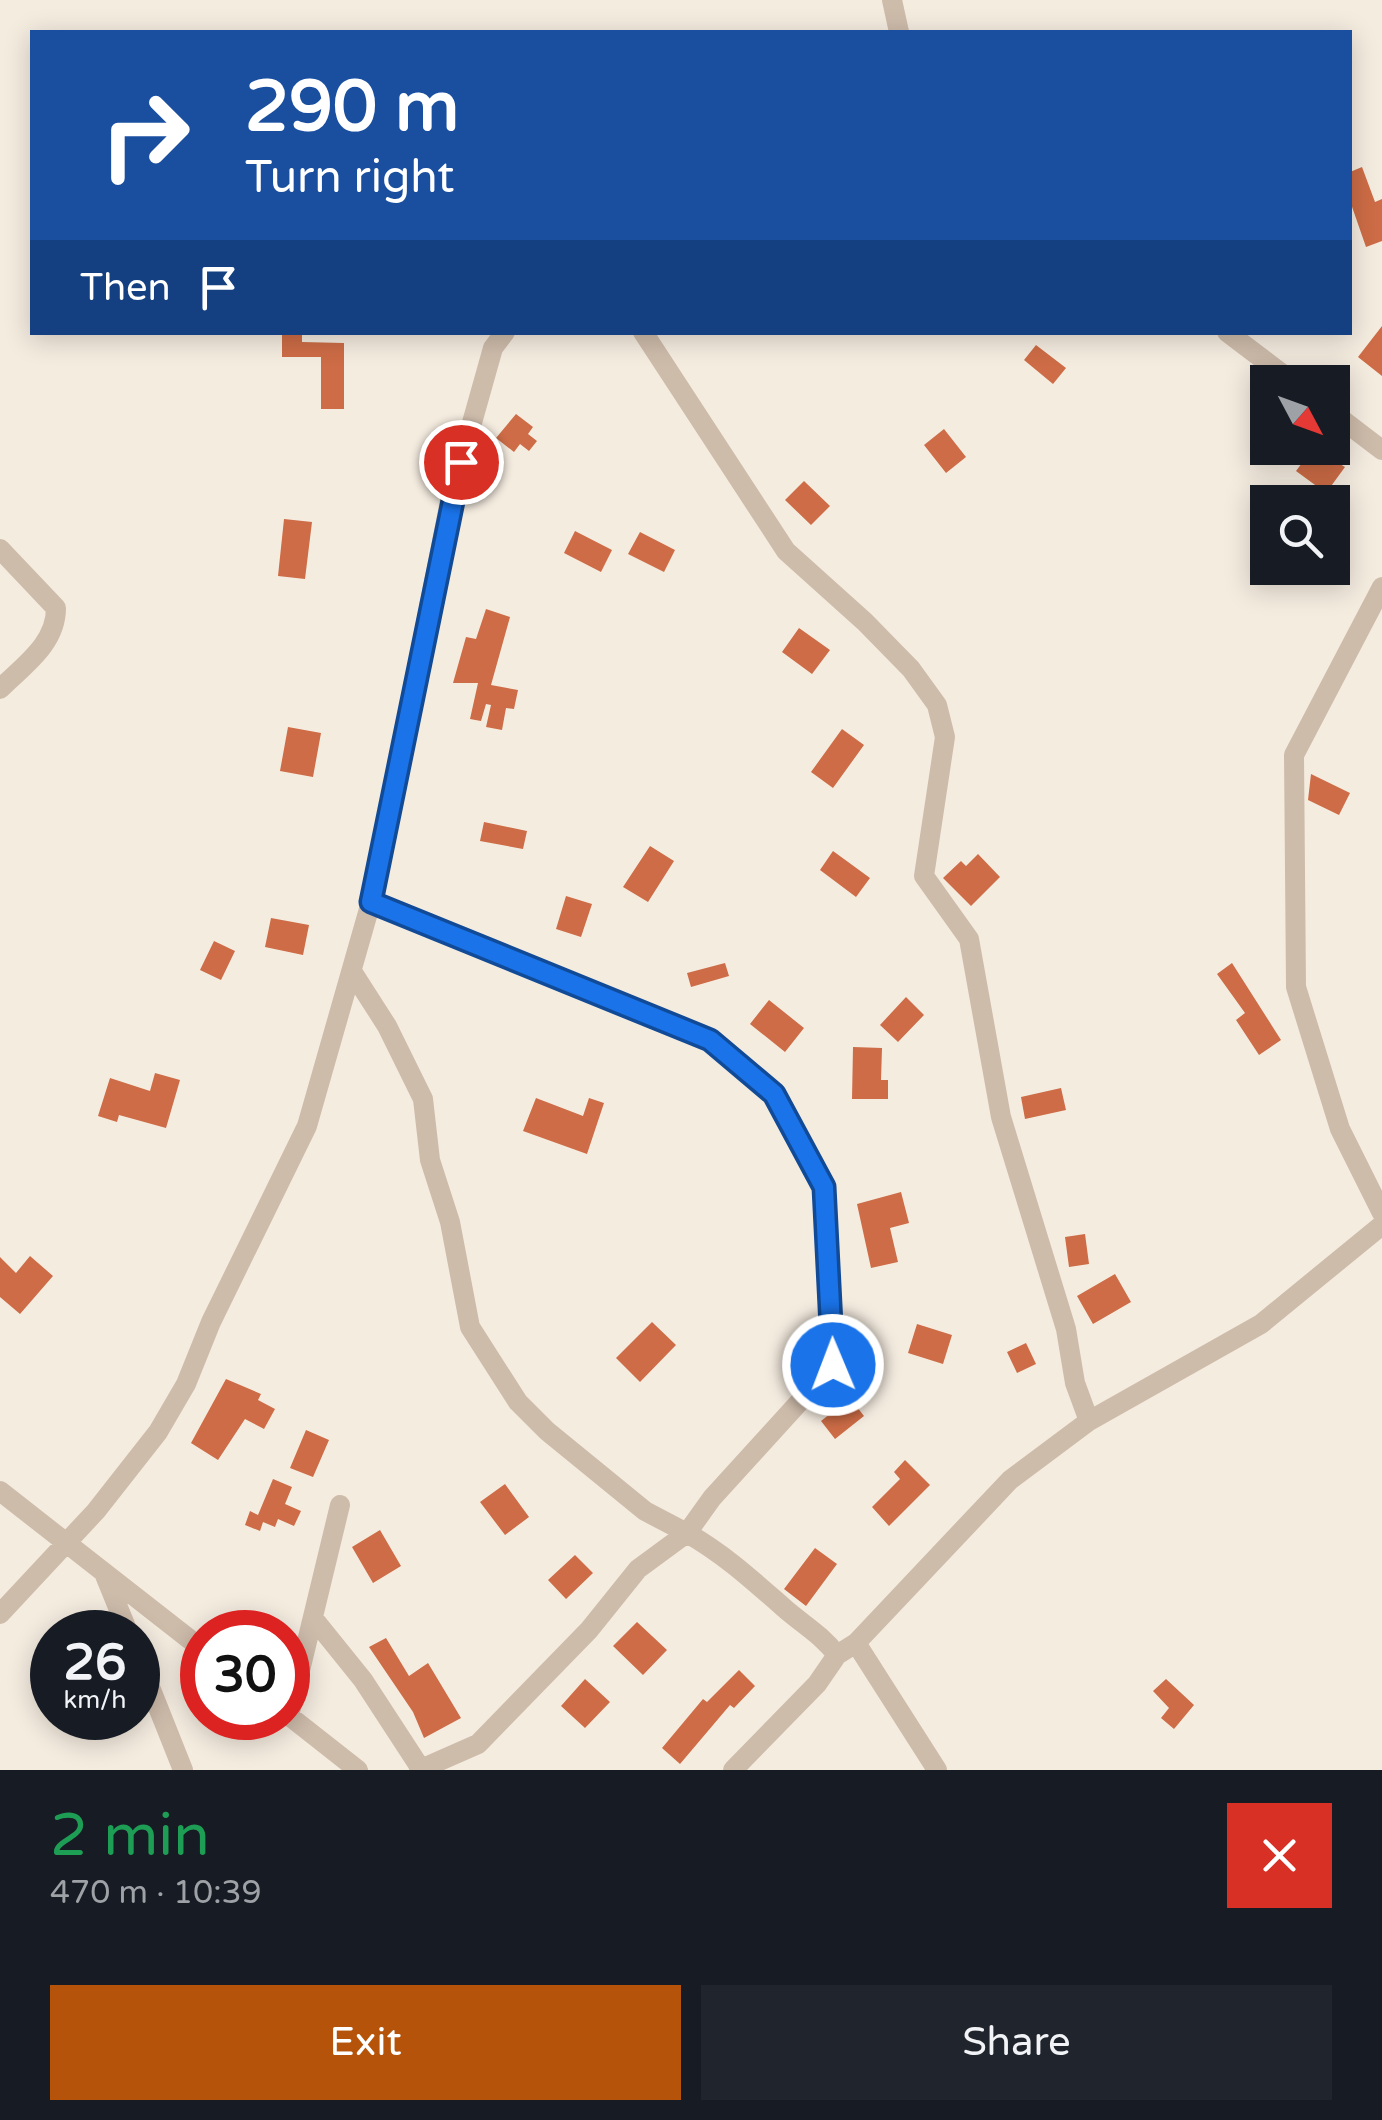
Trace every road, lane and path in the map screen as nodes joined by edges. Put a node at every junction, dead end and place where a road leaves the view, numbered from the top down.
1 (892, 0) edge
2 (900, 30) edge
3 (503, 335) edge
4 (644, 335) edge
5 (1231, 335) edge
6 (1271, 365) edge
7 (1350, 426) edge
8 (1382, 450) edge
9 (0, 549) edge
10 (1382, 588) edge
11 (0, 688) edge
12 (371, 902) junction
13 (353, 973) junction
14 (1382, 1213) edge
15 (1382, 1225) edge
16 (1089, 1421) junction
17 (0, 1491) edge
18 (340, 1505) dead end
19 (687, 1533) junction
20 (65, 1541) junction
21 (103, 1571) junction
22 (119, 1610) edge
23 (0, 1614) edge
24 (313, 1618) junction
25 (310, 1630) edge
26 (180, 1632) edge
27 (856, 1643) junction
28 (837, 1655) junction
29 (160, 1712) edge
30 (310, 1733) edge
31 (420, 1769) edge
32 (183, 1770) edge
33 (358, 1770) edge
34 (734, 1770) edge
35 (937, 1770) edge

1 - 2 street
3 - 12 street
4 - 16 street
5 - 6 street
7 - 8 street
9 - 11 street
10 - 14 street
12 - 13 street
12 - 19 street
13 - 19 street
13 - 20 street
15 - 16 street
16 - 27 street
17 - 20 street
18 - 24 street
19 - 28 street
19 - 31 street
20 - 21 street
20 - 23 street
21 - 22 street
21 - 26 street
24 - 25 street
24 - 31 street
27 - 28 street
27 - 35 street
28 - 34 street
29 - 32 street
30 - 33 street

